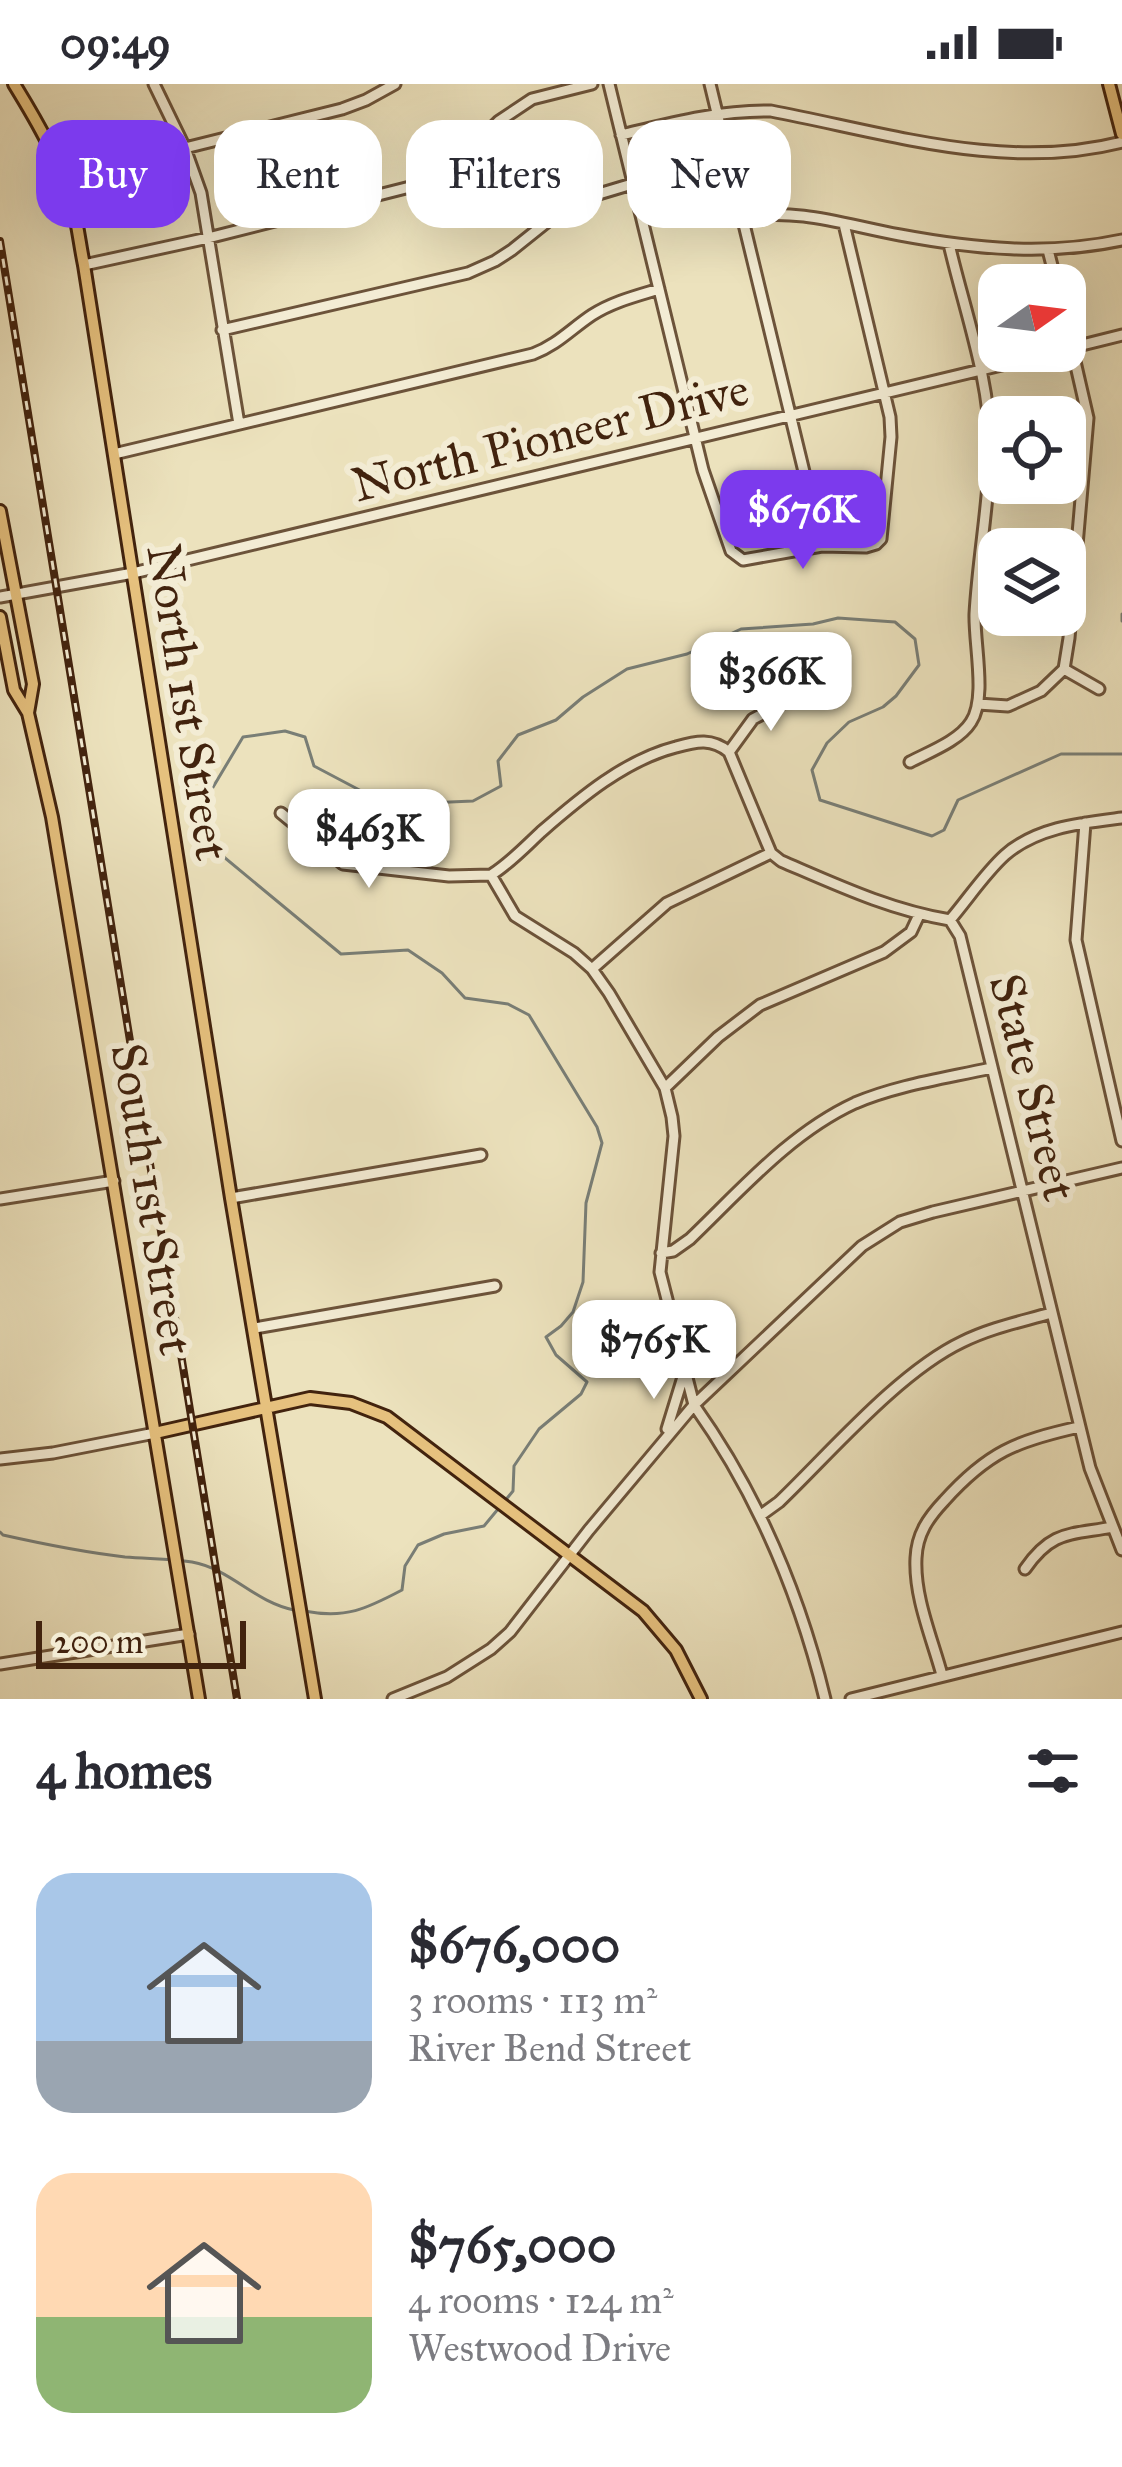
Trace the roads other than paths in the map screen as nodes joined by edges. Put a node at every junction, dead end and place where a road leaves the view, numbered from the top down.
1 (14, 84) edge
2 (154, 84) edge
3 (394, 84) edge
4 (592, 84) edge
5 (609, 84) edge
6 (710, 84) edge
7 (1109, 84) edge
8 (717, 113) junction
9 (171, 120) edge
10 (719, 120) edge
11 (621, 135) junction
12 (1122, 138) edge
13 (190, 147) edge
14 (627, 162) edge
15 (190, 164) edge
16 (627, 186) edge
17 (791, 214) edge
18 (844, 224) junction
19 (643, 228) edge
20 (747, 228) edge
21 (208, 238) junction
22 (1122, 240) edge
23 (949, 244) junction
24 (1048, 250) junction
25 (1052, 264) edge
26 (84, 265) junction
27 (659, 289) junction
28 (222, 330) junction
29 (1122, 335) edge
30 (1086, 345) edge
31 (978, 362) edge
32 (978, 370) edge
33 (980, 372) edge
34 (1075, 372) edge
35 (886, 392) junction
36 (792, 415) junction
37 (239, 424) junction
38 (694, 438) junction
39 (114, 454) junction
40 (0, 511) edge
41 (822, 546) junction
42 (133, 573) junction
43 (15, 594) junction
44 (0, 597) edge
45 (0, 617) edge
46 (1064, 669) junction
47 (1099, 689) dead end
48 (798, 694) dead end
49 (978, 704) junction
50 (28, 713) junction
51 (729, 752) junction
52 (910, 762) dead end
53 (281, 813) dead end
54 (1122, 818) edge
55 (1085, 823) junction
56 (771, 853) junction
57 (491, 875) junction
58 (919, 915) junction
59 (950, 920) junction
60 (592, 969) junction
61 (991, 1068) junction
62 (664, 1088) junction
63 (1122, 1142) edge
64 (481, 1155) dead end
65 (1122, 1168) edge
66 (114, 1181) junction
67 (1023, 1192) junction
68 (231, 1198) junction
69 (0, 1199) edge
70 (661, 1253) junction
71 (495, 1286) dead end
72 (1051, 1313) junction
73 (255, 1328) junction
74 (685, 1371) junction
75 (721, 1381) junction
76 (687, 1386) junction
77 (710, 1391) junction
78 (694, 1405) junction
79 (266, 1406) junction
80 (681, 1419) junction
81 (706, 1424) junction
82 (1079, 1426) junction
83 (154, 1432) junction
84 (660, 1445) junction
85 (0, 1459) edge
86 (761, 1515) junction
87 (1113, 1527) junction
88 (1122, 1550) edge
89 (569, 1557) junction
90 (1025, 1569) dead end
91 (1122, 1632) edge
92 (188, 1634) junction
93 (0, 1664) edge
94 (942, 1675) junction
95 (199, 1699) edge
96 (315, 1699) edge
97 (393, 1699) edge
98 (700, 1699) edge
99 (825, 1699) edge
100 (851, 1699) edge

1 - 26 main road, North 1st Street
2 - 9 street
3 - 13 street
4 - 21 street
5 - 11 street
6 - 8 street
7 - 12 main road
8 - 10 street
8 - 11 street
8 - 12 street
11 - 14 street
15 - 21 street
16 - 28 street
17 - 18 street
18 - 23 street
18 - 35 street
19 - 27 street
20 - 36 street
21 - 26 street
21 - 28 street
22 - 24 street
23 - 24 street
23 - 31 street
24 - 25 street
26 - 39 main road, North 1st Street
27 - 37 street
27 - 38 street
28 - 37 street
29 - 30 street, North Pioneer Drive
32 - 35 street, North Pioneer Drive
33 - 49 street
34 - 46 street
35 - 36 street, North Pioneer Drive
35 - 41 street
36 - 38 street, North Pioneer Drive
36 - 41 street
37 - 39 street
38 - 41 street
38 - 42 street, North Pioneer Drive
39 - 42 main road, North 1st Street
40 - 43 main road, South 1st Street
42 - 43 street, North Pioneer Drive
42 - 68 main road, North 1st Street
43 - 44 street, North Pioneer Drive
43 - 50 main road, South 1st Street
45 - 50 main road, South 1st Street
46 - 47 street
46 - 49 street
48 - 51 street
49 - 52 street
50 - 66 main road, South 1st Street
51 - 56 street
51 - 57 street
53 - 57 street
54 - 55 street
55 - 59 street
55 - 63 street
56 - 58 street
56 - 60 street
57 - 60 street
58 - 59 street
58 - 62 street
59 - 61 street, State Street
60 - 62 street
61 - 67 street, State Street
61 - 70 street
62 - 70 street
64 - 68 street
65 - 67 street
66 - 69 street
66 - 83 main road, South 1st Street
67 - 72 street, State Street
67 - 75 street
68 - 73 main road, North 1st Street
70 - 74 street
71 - 73 street
72 - 82 street, State Street
72 - 86 street
73 - 79 main road, North 1st Street
74 - 76 street
74 - 84 street
75 - 76 street
75 - 77 street
76 - 78 street
77 - 78 street
77 - 81 street
78 - 80 street
78 - 81 street
79 - 83 main road
79 - 89 main road
79 - 96 main road, North 1st Street
80 - 81 street
80 - 84 street
81 - 86 street
82 - 87 street, State Street
82 - 94 street
83 - 85 street
83 - 92 main road, South 1st Street
84 - 89 street
86 - 99 street
87 - 88 street, State Street
87 - 90 street
89 - 97 street
89 - 98 main road
91 - 94 street
92 - 93 street
92 - 95 main road, South 1st Street
94 - 100 street

